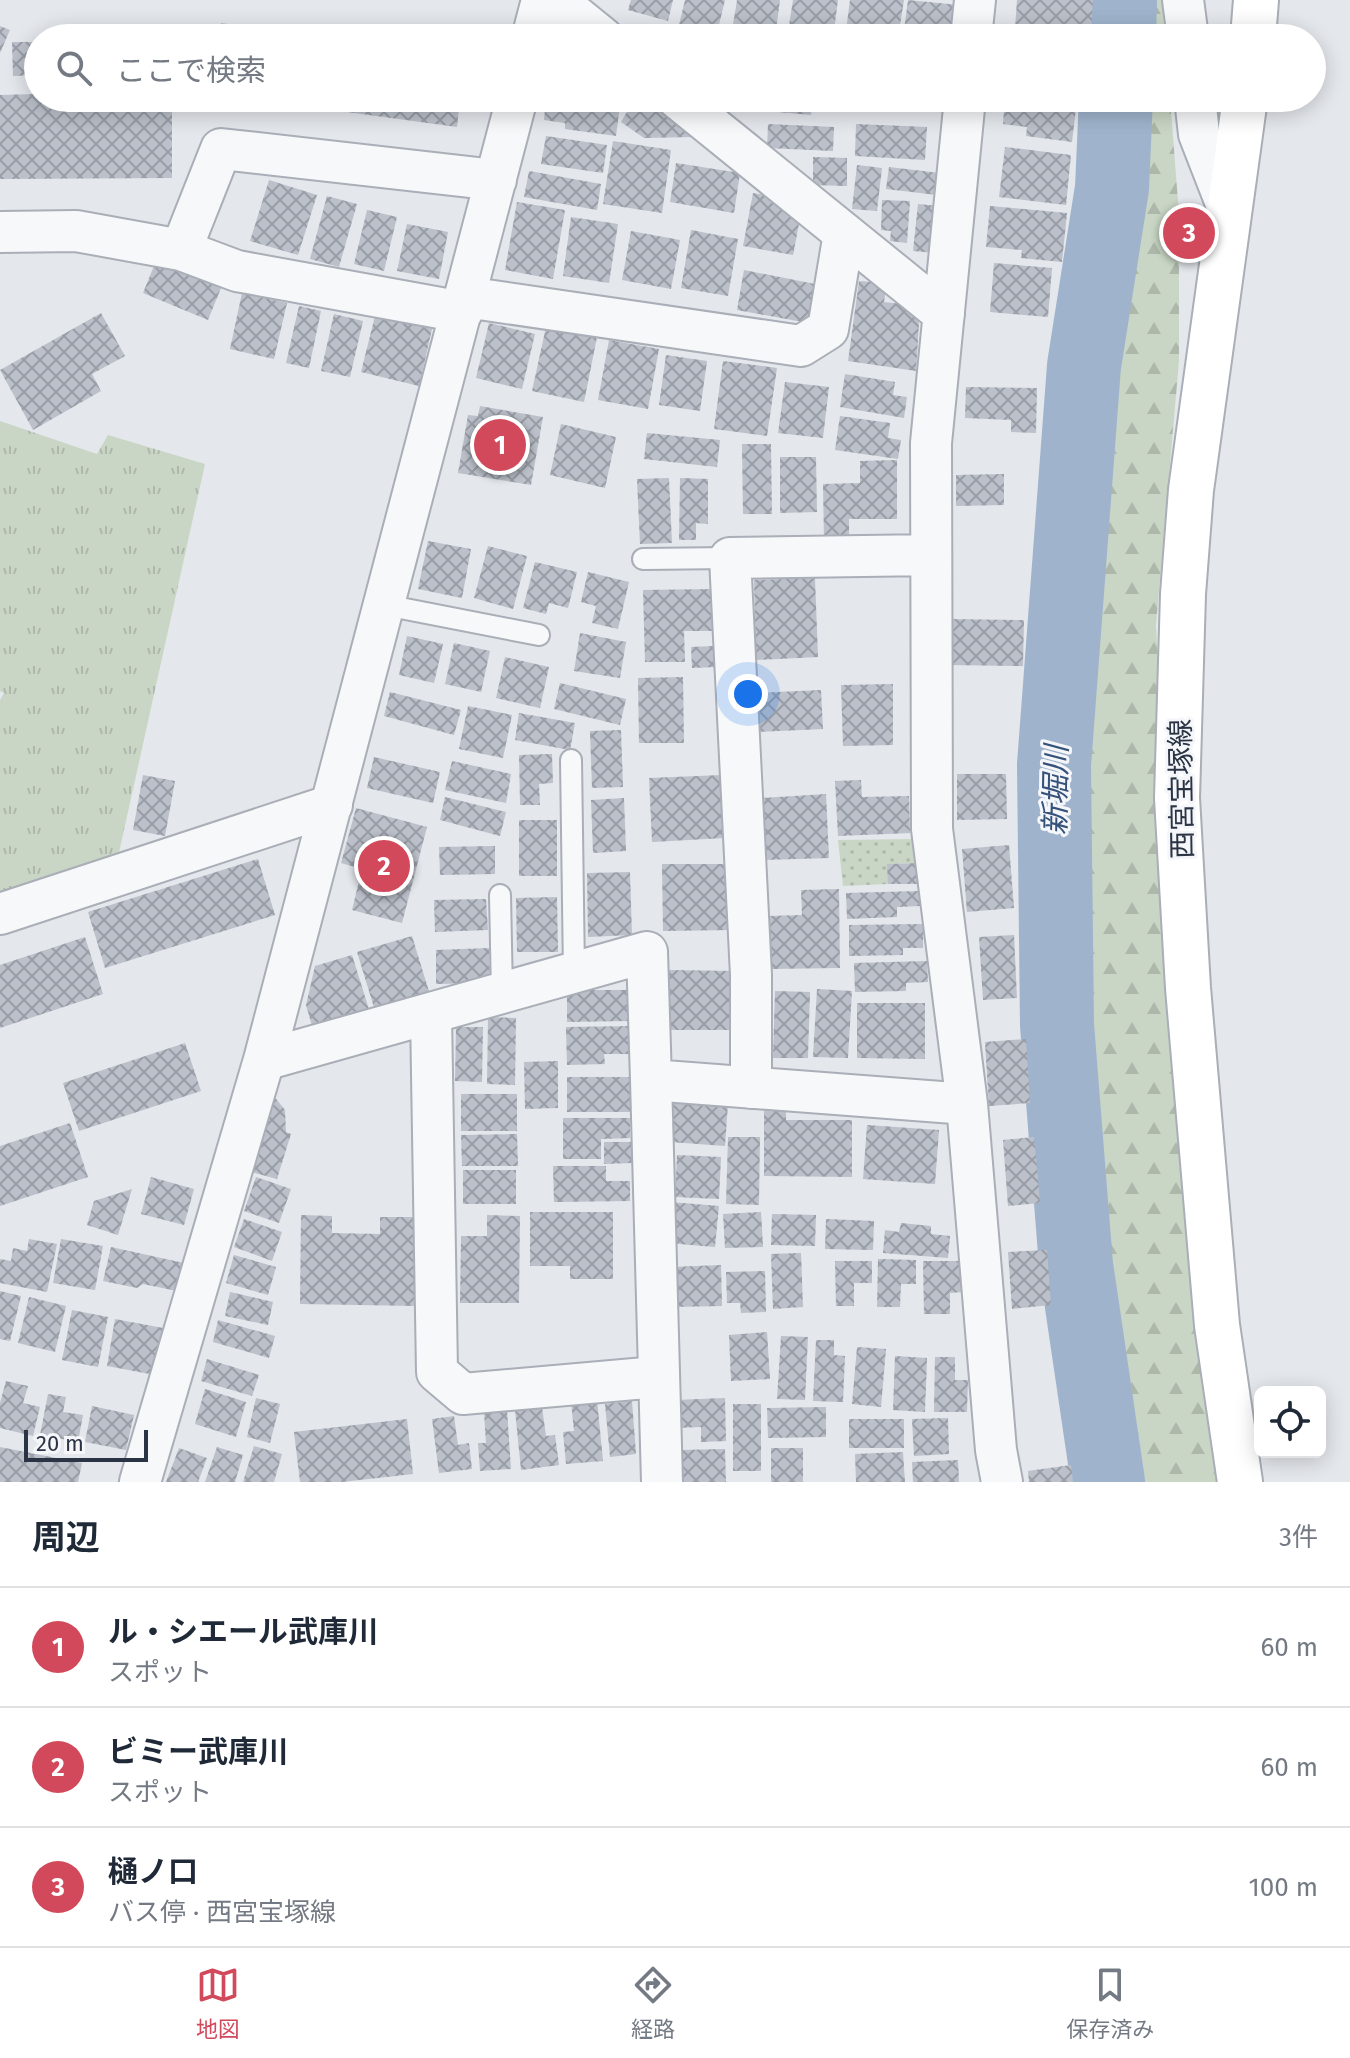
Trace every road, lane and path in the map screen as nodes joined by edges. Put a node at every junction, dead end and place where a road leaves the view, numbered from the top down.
1 (542, 0) edge
2 (556, 0) edge
3 (975, 0) edge
4 (1183, 0) edge
5 (1256, 0) edge
6 (536, 24) edge
7 (586, 24) edge
8 (972, 24) edge
9 (1186, 24) edge
10 (1254, 24) edge
11 (513, 112) edge
12 (694, 112) edge
13 (964, 112) edge
14 (1197, 112) edge
15 (1243, 112) edge
16 (496, 180) junction
17 (1229, 211) junction
18 (0, 232) edge
19 (844, 233) junction
20 (181, 250) junction
21 (464, 305) junction
22 (944, 314) junction
23 (931, 555) junction
24 (730, 558) junction
25 (643, 559) dead end
26 (385, 605) junction
27 (539, 635) dead end
28 (571, 760) dead end
29 (332, 805) junction
30 (500, 895) dead end
31 (0, 914) edge
32 (574, 973) junction
33 (502, 994) junction
34 (431, 1014) junction
35 (264, 1060) junction
36 (651, 1080) junction
37 (751, 1088) junction
38 (967, 1104) junction
39 (657, 1377) junction
40 (140, 1482) edge
41 (662, 1482) edge
42 (1002, 1482) edge
43 (1240, 1482) edge

1 - 6 street
2 - 7 street
3 - 8 street
4 - 9 street
5 - 10 main road
11 - 16 street
12 - 19 street
13 - 22 street
14 - 17 street
15 - 17 main road, 西宮宝塚線
16 - 20 street
16 - 21 street
17 - 43 main road, 西宮宝塚線
18 - 20 street
19 - 21 street
19 - 22 street
20 - 21 street
21 - 26 street
22 - 23 street
23 - 24 street
23 - 38 street
24 - 25 lane
24 - 37 street
26 - 27 lane
26 - 29 street
28 - 32 lane
29 - 31 street
29 - 35 street
30 - 33 lane
32 - 33 street
32 - 36 street
33 - 34 street
34 - 35 street
34 - 39 street
35 - 40 street
36 - 37 street
36 - 39 street
37 - 38 street
38 - 42 street
39 - 41 street

